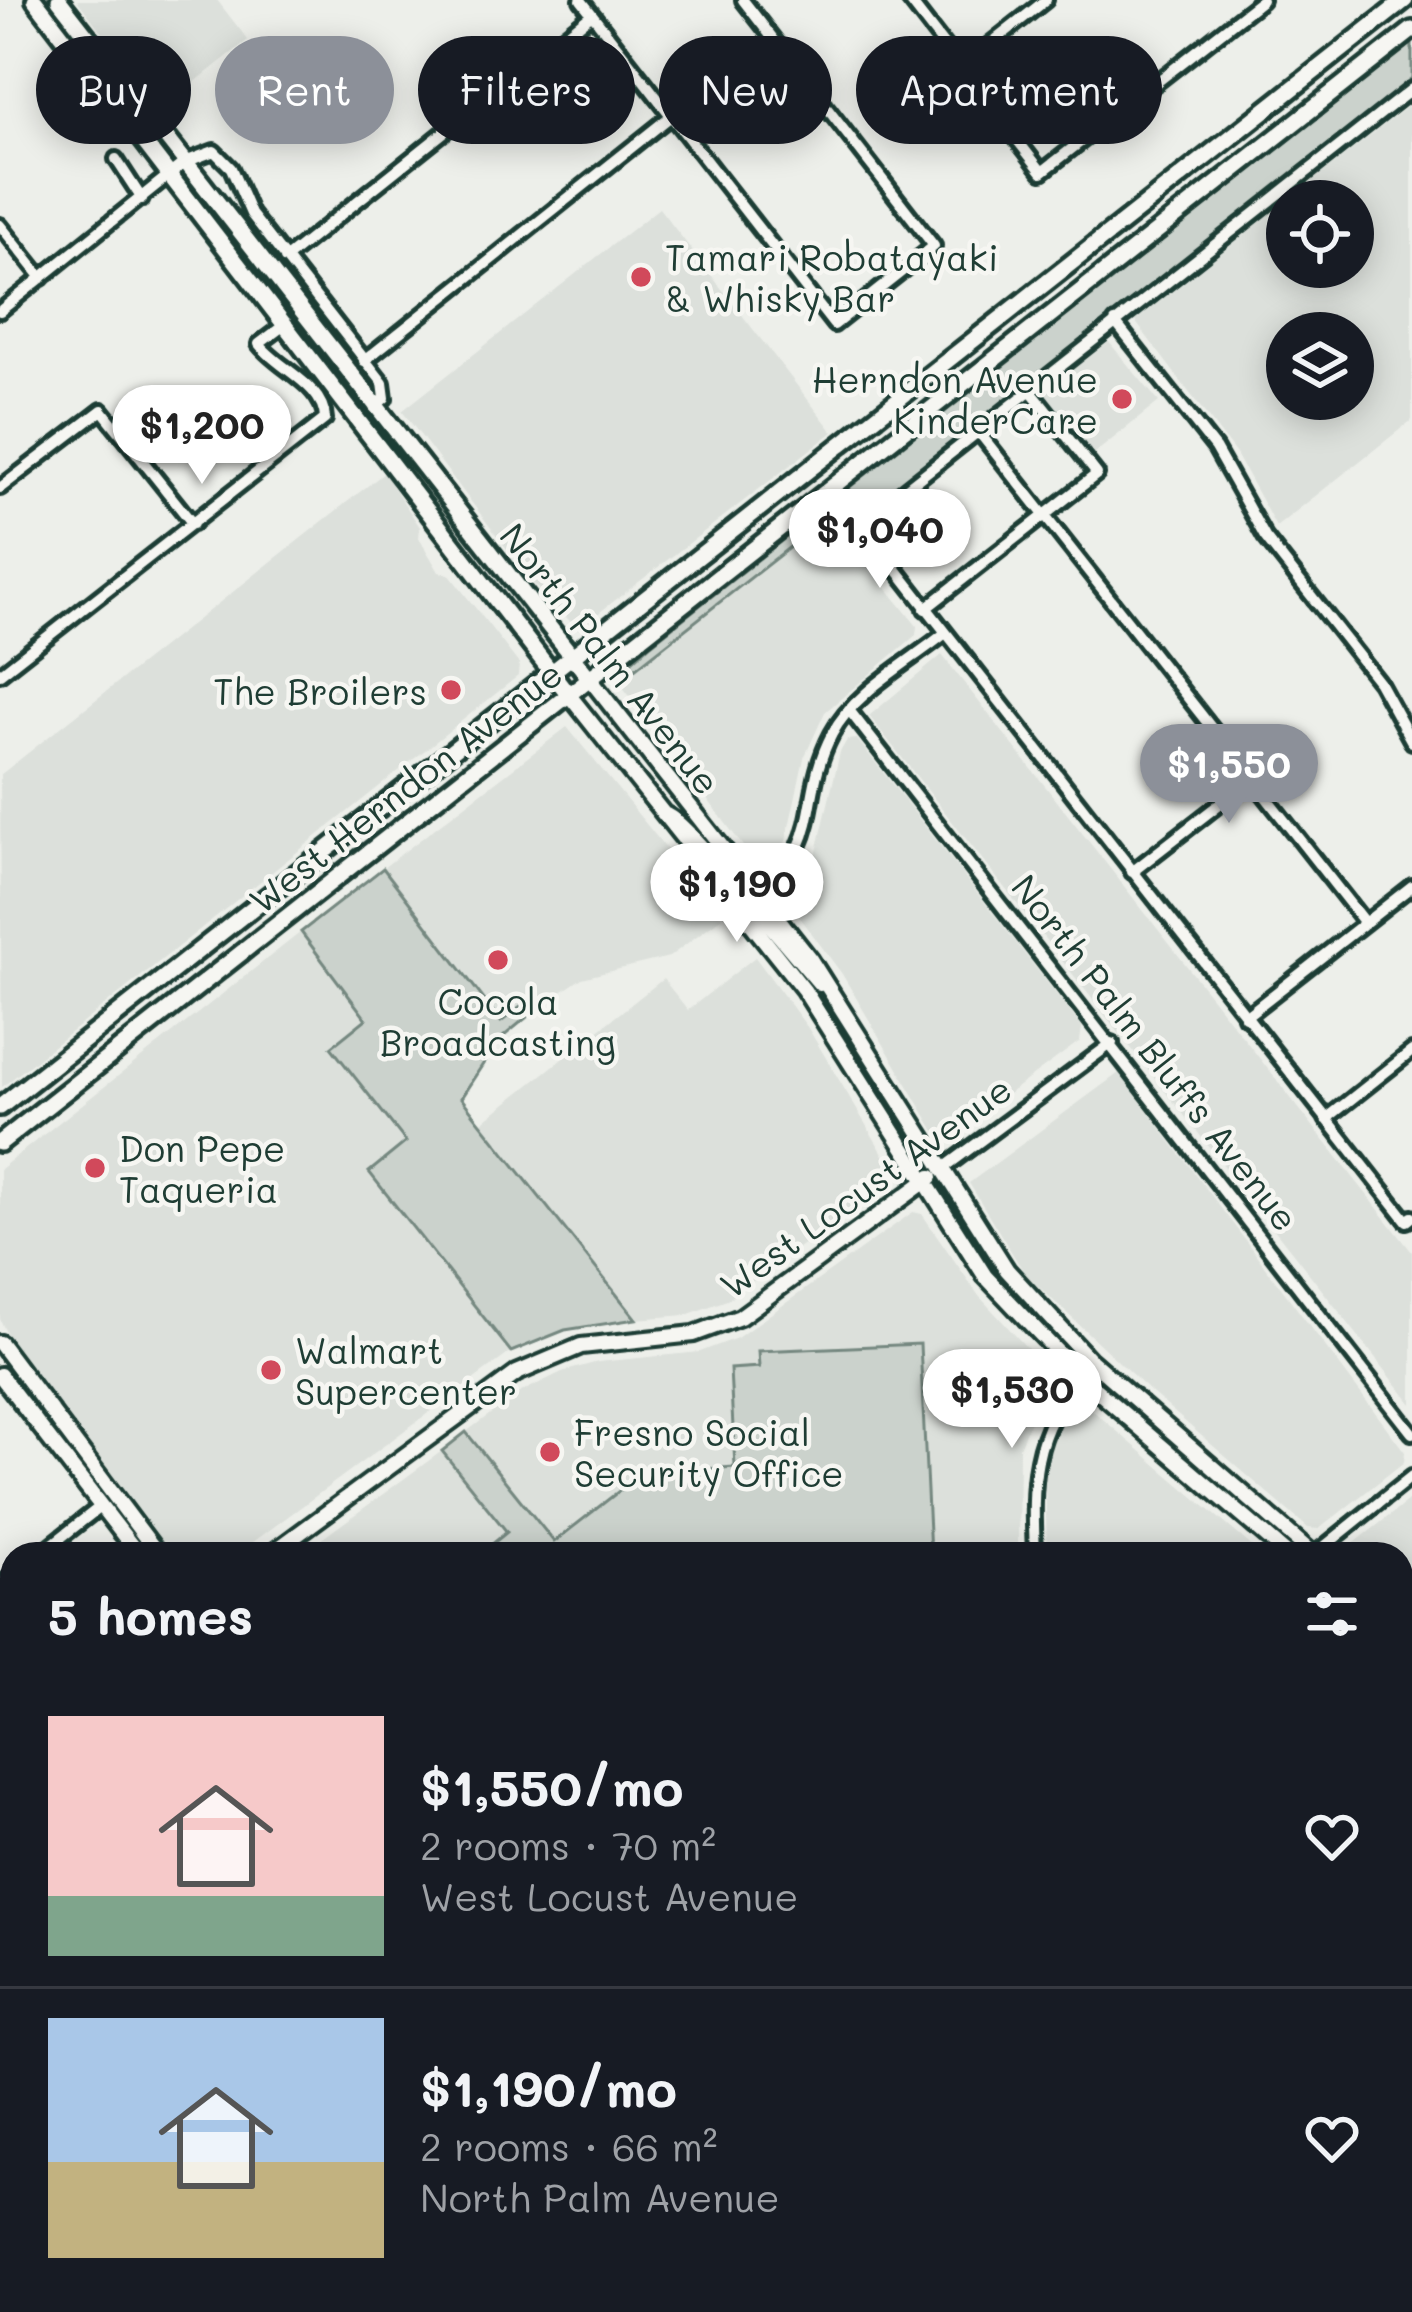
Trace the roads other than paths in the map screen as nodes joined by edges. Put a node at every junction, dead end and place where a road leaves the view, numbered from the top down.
1 (35, 0) edge
2 (46, 0) edge
3 (59, 0) edge
4 (581, 0) edge
5 (743, 0) edge
6 (909, 0) edge
7 (1046, 0) edge
8 (1262, 0) edge
9 (1405, 0) edge
10 (592, 14) junction
11 (1412, 30) edge
12 (75, 36) edge
13 (87, 36) edge
14 (771, 36) edge
15 (937, 36) edge
16 (1000, 36) edge
17 (1162, 78) edge
18 (1412, 88) edge
19 (659, 101) edge
20 (832, 115) edge
21 (659, 126) edge
22 (171, 144) edge
23 (693, 144) edge
24 (1020, 144) edge
25 (1078, 144) edge
26 (116, 159) dead end
27 (185, 162) junction
28 (172, 176) junction
29 (142, 199) junction
30 (0, 225) edge
31 (285, 259) junction
32 (42, 278) junction
33 (0, 311) edge
34 (1115, 322) junction
35 (287, 323) junction
36 (364, 361) junction
37 (1030, 389) junction
38 (374, 406) junction
39 (978, 431) junction
40 (396, 434) junction
41 (0, 488) edge
42 (1044, 515) junction
43 (193, 524) junction
44 (925, 609) junction
45 (944, 634) junction
46 (573, 656) junction
47 (552, 673) junction
48 (0, 674) edge
49 (590, 679) junction
50 (569, 695) junction
51 (849, 710) junction
52 (1298, 742) dead end
53 (1412, 742) edge
54 (1251, 779) junction
55 (662, 813) junction
56 (1132, 872) junction
57 (1412, 886) edge
58 (760, 892) junction
59 (736, 905) junction
60 (1364, 923) junction
61 (830, 988) junction
62 (1245, 1017) junction
63 (1112, 1043) junction
64 (1412, 1051) edge
65 (0, 1107) edge
66 (1325, 1119) junction
67 (0, 1143) edge
68 (940, 1171) junction
69 (925, 1182) junction
70 (1409, 1219) edge
71 (0, 1343) edge
72 (0, 1363) edge
73 (0, 1376) edge
74 (1081, 1377) junction
75 (6, 1397) edge
76 (47, 1407) junction
77 (1412, 1433) edge
78 (1199, 1452) junction
79 (1412, 1476) edge
80 (100, 1506) junction
81 (55, 1542) edge
82 (128, 1542) edge
83 (149, 1542) edge
84 (288, 1542) edge
85 (1035, 1542) edge
86 (1273, 1542) edge
87 (1300, 1542) edge
88 (1329, 1542) edge

1 - 28 main road, North Palm Avenue
2 - 12 main road
3 - 13 main road, North Palm Avenue
4 - 10 street
5 - 14 street
6 - 15 street
7 - 16 street
8 - 17 street
9 - 46 main road, West Herndon Avenue
10 - 19 street
10 - 31 street
11 - 49 main road, West Herndon Avenue
18 - 34 street
20 - 23 street
21 - 36 street
22 - 27 main road, North Palm Avenue
24 - 25 street
26 - 29 street
27 - 28 street
27 - 31 street
27 - 38 main road, North Palm Avenue
28 - 29 street
28 - 35 main road, North Palm Avenue
29 - 32 street
30 - 32 street
31 - 36 street
32 - 33 street
34 - 37 street
34 - 53 street
35 - 40 main road
35 - 43 street
35 - 47 main road, North Palm Avenue
36 - 38 street
37 - 39 street
37 - 42 street
38 - 40 main road, North Palm Avenue
39 - 42 street
39 - 44 street
40 - 46 main road, North Palm Avenue
41 - 43 street
42 - 44 street
42 - 54 street
43 - 48 street
44 - 45 street
45 - 51 street
45 - 56 street
46 - 47 main road, West Herndon Avenue
46 - 49 main road, North Palm Avenue
47 - 50 main road, North Palm Avenue
47 - 65 main road, West Herndon Avenue
49 - 50 main road, West Herndon Avenue
49 - 58 main road, North Palm Avenue
50 - 55 main road, North Palm Avenue
50 - 67 main road, West Herndon Avenue
51 - 58 street
51 - 63 street, North Palm Bluffs Avenue
52 - 54 street
54 - 56 street
54 - 60 street
55 - 58 main road
55 - 59 main road, North Palm Avenue
56 - 62 street
57 - 60 street
58 - 61 main road, North Palm Avenue
59 - 61 main road
59 - 69 main road, North Palm Avenue
60 - 62 street
61 - 68 main road, North Palm Avenue
62 - 66 street
63 - 68 street, West Locust Avenue
63 - 77 street, North Palm Bluffs Avenue
64 - 66 street
66 - 70 street
68 - 69 main road, West Locust Avenue
68 - 78 main road, North Palm Avenue
69 - 74 main road, North Palm Avenue
69 - 84 main road, West Locust Avenue
71 - 76 main road
72 - 76 main road
73 - 75 main road
74 - 78 main road
74 - 85 street
74 - 86 main road, North Palm Avenue
75 - 80 main road
76 - 83 main road
78 - 87 main road, North Palm Avenue
79 - 88 street
80 - 81 street
80 - 82 main road

